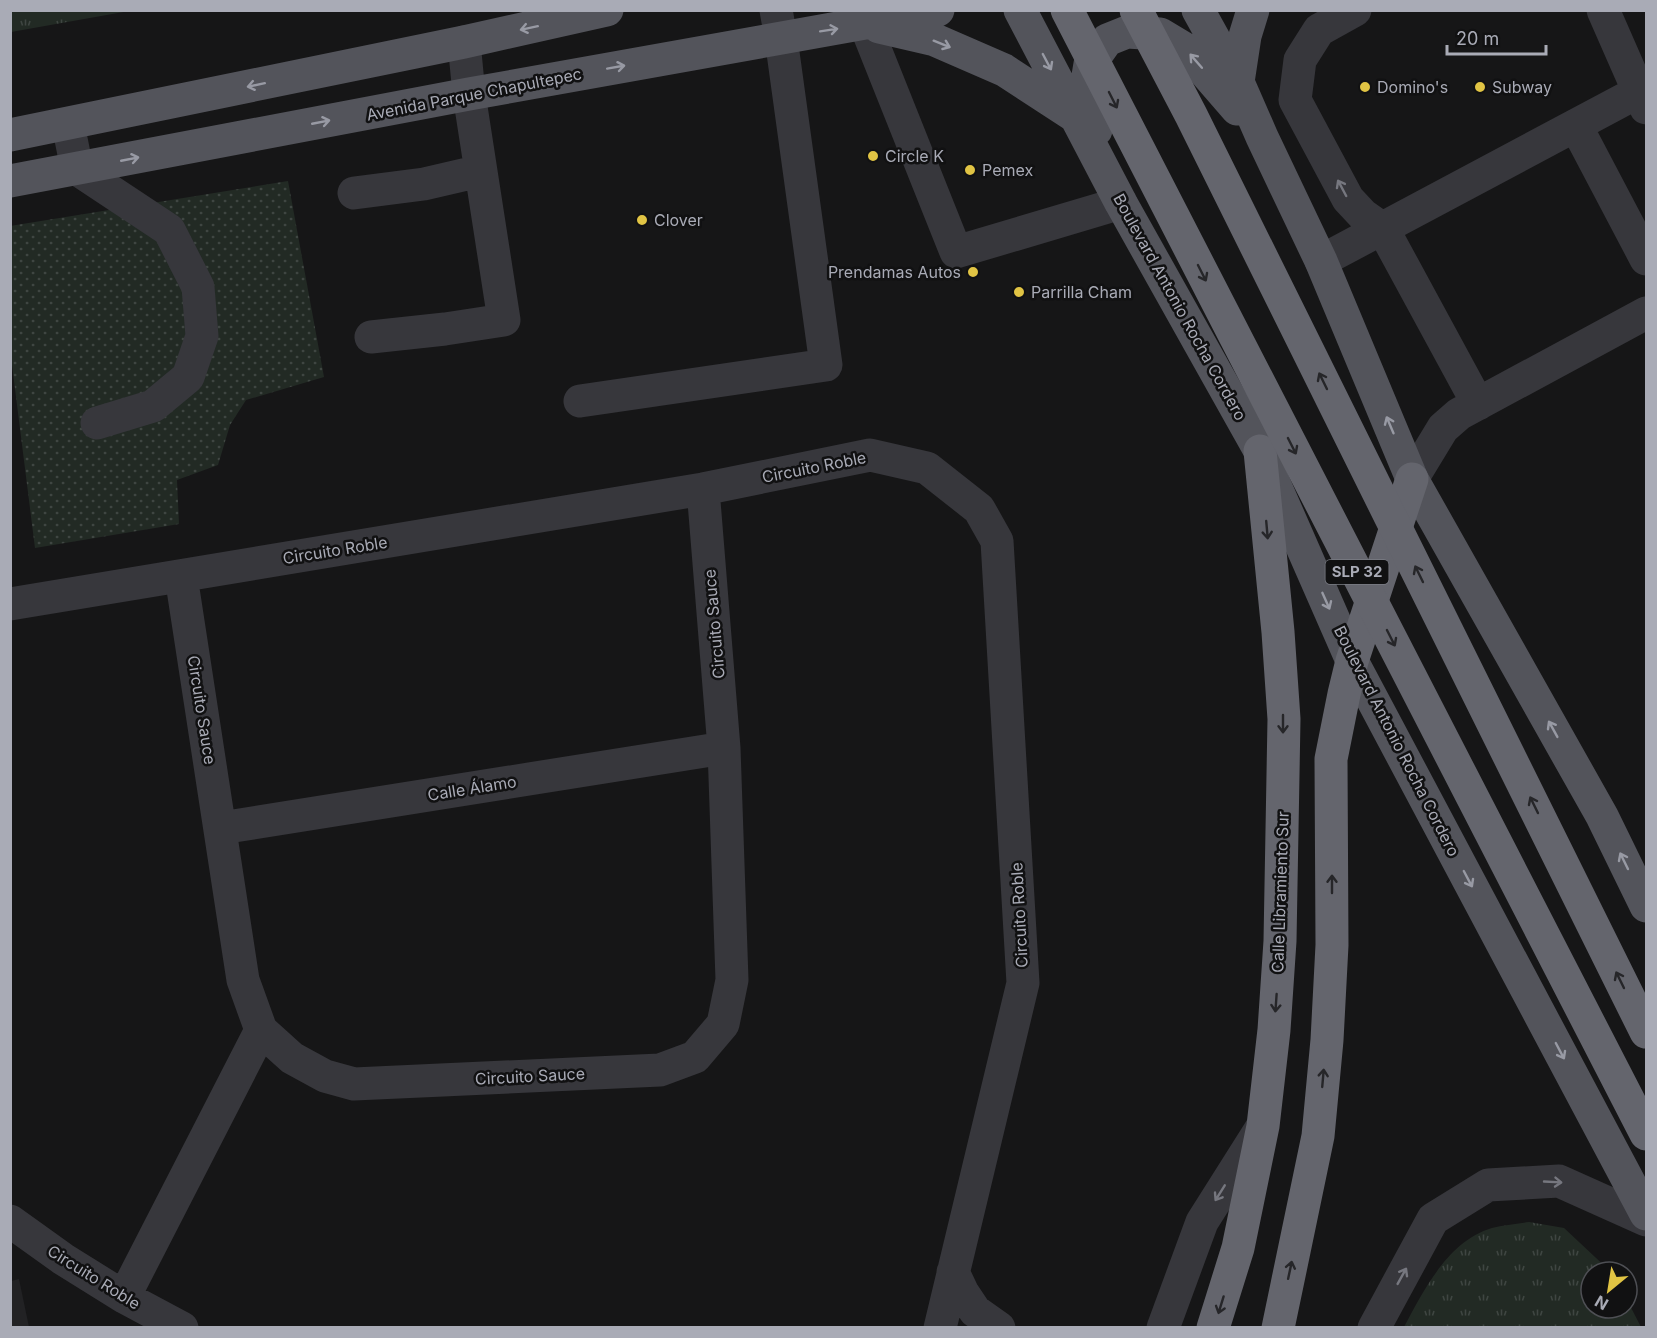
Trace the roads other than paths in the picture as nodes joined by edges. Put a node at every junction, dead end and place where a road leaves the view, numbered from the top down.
1 (607, 10) edge
2 (938, 10) edge
3 (1020, 10) edge
4 (1067, 10) edge
5 (1136, 10) edge
6 (1198, 10) edge
7 (1253, 10) edge
8 (1355, 10) edge
9 (1603, 10) edge
10 (863, 17) edge
11 (779, 24) edge
12 (464, 42) junction
13 (1238, 82) junction
14 (469, 94) junction
15 (1642, 100) edge
16 (1076, 116) junction
17 (68, 124) junction
18 (1575, 126) junction
19 (10, 135) edge
20 (1262, 137) junction
21 (77, 169) junction
22 (480, 171) junction
23 (10, 181) edge
24 (354, 193) dead end
25 (1121, 203) junction
26 (1383, 229) junction
27 (1647, 259) edge
28 (1321, 261) junction
29 (1647, 313) edge
30 (371, 337) dead end
31 (580, 401) dead end
32 (1478, 404) junction
33 (97, 423) dead end
34 (1260, 451) junction
35 (1412, 479) junction
36 (703, 489) junction
37 (181, 576) junction
38 (10, 604) edge
39 (1352, 661) junction
40 (724, 748) junction
41 (221, 828) junction
42 (1647, 906) edge
43 (261, 1030) junction
44 (1647, 1032) edge
45 (1263, 1126) junction
46 (1647, 1134) edge
47 (1647, 1214) edge
48 (1647, 1220) edge
49 (10, 1221) edge
50 (953, 1272) junction
51 (144, 1312) edge
52 (182, 1328) edge
53 (940, 1328) edge
54 (999, 1328) edge
55 (1163, 1328) edge
56 (1214, 1328) edge
57 (1278, 1328) edge
58 (1374, 1328) edge

1 -> 12 main road
2 - 10 main road, Avenida Parque Chapultepec
3 -> 16 main road, Boulevard Antonio Rocha Cordero
4 -> 46 highway, SLP 32, bridge
44 -> 5 highway, SLP 32, bridge
6 - 13 main road
7 - 13 main road
26 -> 8 street
9 - 15 street
11 -> 10 main road, Avenida Parque Chapultepec
10 -> 16 main road
10 - 25 street
14 -> 11 main road, Avenida Parque Chapultepec
11 - 31 street
12 - 14 street
12 -> 17 main road
13 - 20 main road
21 -> 14 main road, Avenida Parque Chapultepec
14 - 22 street
15 - 18 street
16 - 25 main road, Boulevard Antonio Rocha Cordero
17 - 19 main road
17 - 21 street
18 - 26 street
18 - 27 street
20 -> 25 main road
20 - 28 main road
21 - 23 main road, Avenida Parque Chapultepec
21 - 33 street
22 - 24 street
22 - 30 street
25 - 34 main road, Boulevard Antonio Rocha Cordero
26 - 28 street
26 - 32 street
35 -> 28 main road
29 - 32 street
32 - 35 street
34 -> 39 main road, Boulevard Antonio Rocha Cordero
34 -> 45 highway, Calle Libramiento Sur
35 - 39 highway
42 -> 35 main road
36 - 37 street, Circuito Roble
36 - 40 street, Circuito Sauce
36 - 50 street, Circuito Roble
37 - 38 street, Circuito Roble
37 - 41 street, Circuito Sauce
39 -> 47 main road, Boulevard Antonio Rocha Cordero
57 -> 39 highway
40 - 41 street, Calle Álamo
40 - 43 street, Circuito Sauce
41 - 43 street, Circuito Sauce
43 - 51 street
45 -> 55 street
45 -> 56 highway, Calle Libramiento Sur
58 -> 48 street
49 - 51 street, Circuito Roble
50 - 53 street, Circuito Roble
50 - 54 street
51 - 52 street, Circuito Roble

